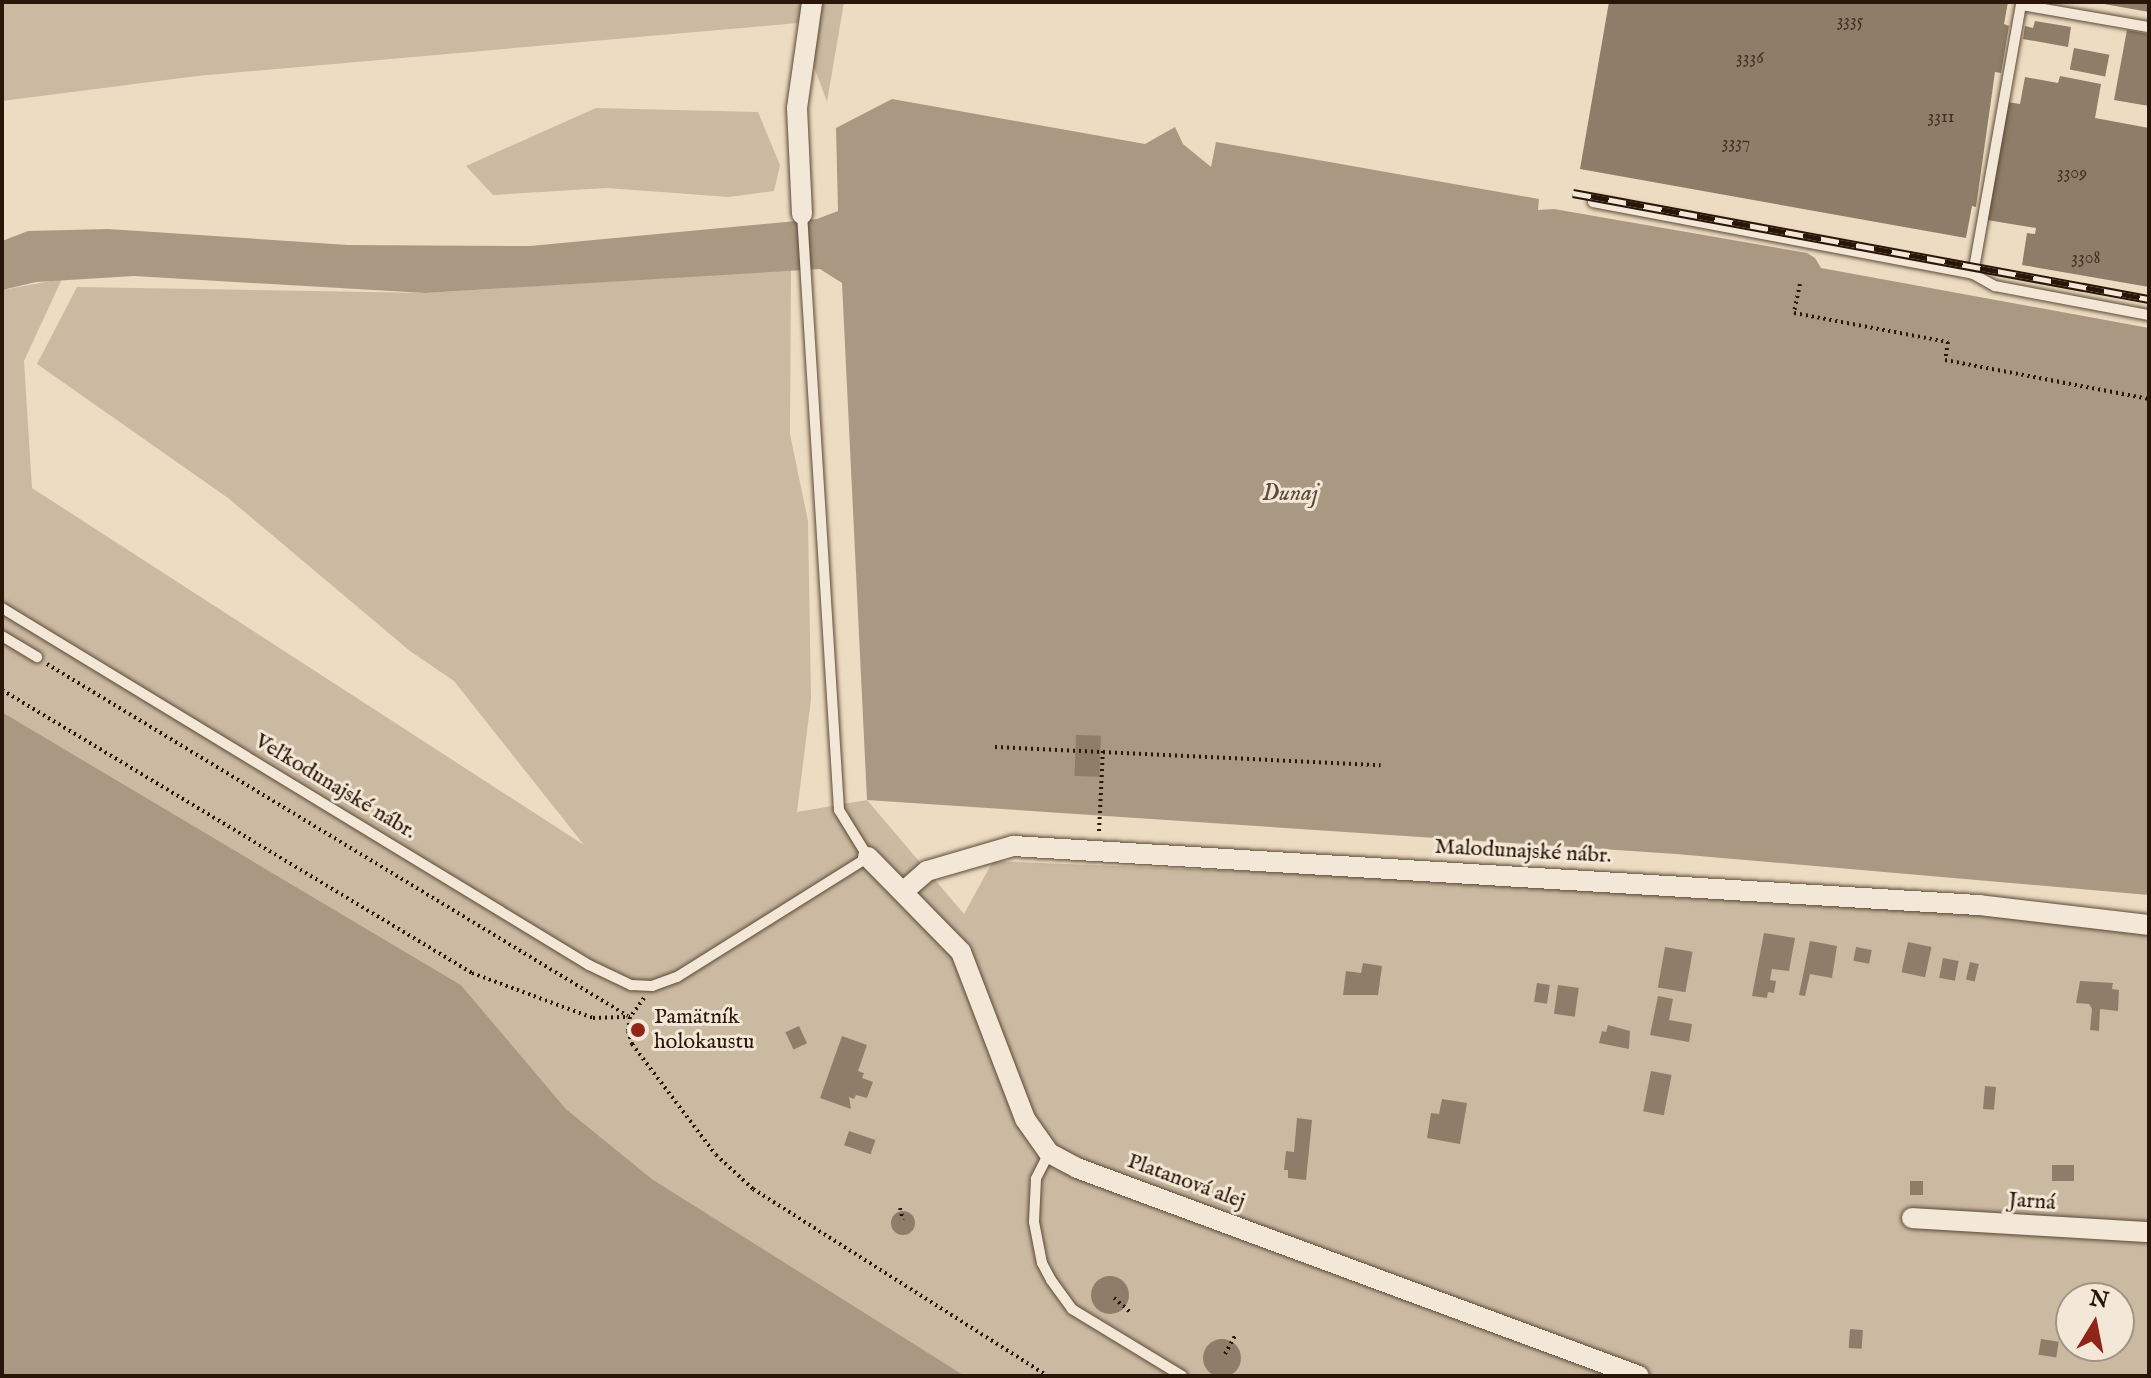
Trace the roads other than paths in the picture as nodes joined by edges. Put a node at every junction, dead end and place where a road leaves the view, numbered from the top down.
1 (812, 2) edge
2 (2149, 27) edge
3 (1593, 202) dead end
4 (802, 214) joint
5 (1973, 274) junction
6 (2149, 315) edge
7 (2, 608) edge
8 (2, 636) edge
9 (37, 657) road end
10 (868, 857) junction
11 (904, 891) junction
12 (2149, 925) edge
13 (1049, 1153) junction
14 (1912, 1218) dead end
15 (2149, 1232) edge
16 (1182, 1376) edge
17 (1639, 1376) edge

1 - 4 street
2 - 5 lane
3 - 5 lane
4 - 10 lane
5 - 6 lane
7 - 10 lane, Veľkodunajské nábr.
8 - 9 lane
10 - 11 street, Platanová alej
11 - 12 street, Malodunajské nábr.
11 - 13 street, Platanová alej
13 - 16 lane
13 - 17 street, Platanová alej
14 - 15 street, Jarná

